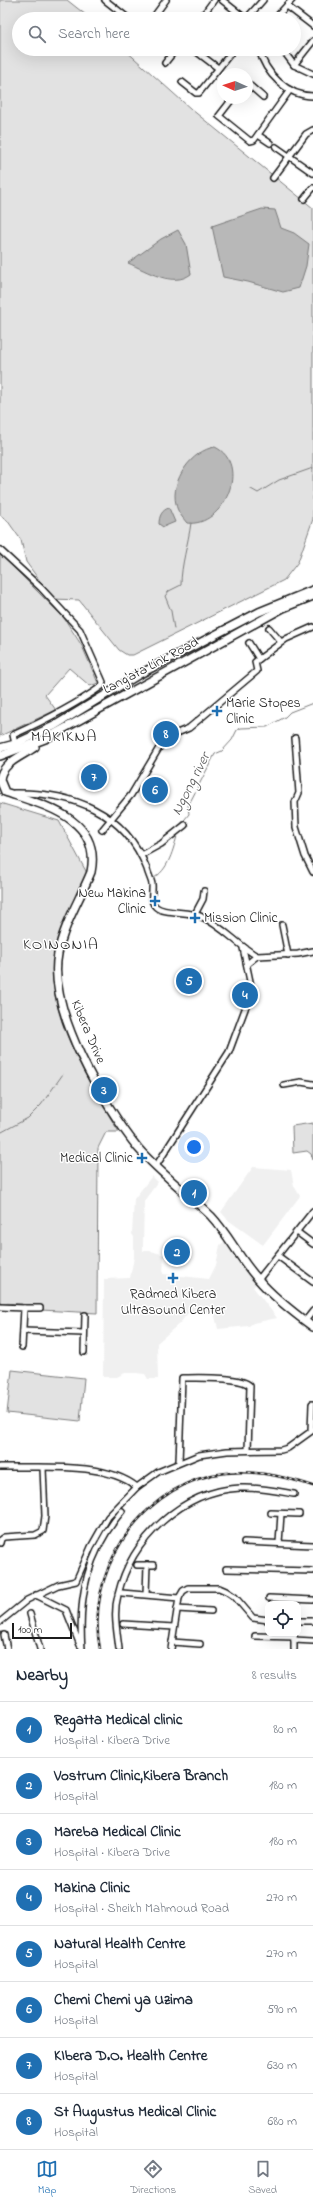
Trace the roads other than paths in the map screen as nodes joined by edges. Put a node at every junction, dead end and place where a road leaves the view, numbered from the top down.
1 (105, 0) edge
2 (166, 0) edge
3 (214, 0) edge
4 (222, 0) edge
5 (263, 0) edge
6 (292, 0) edge
7 (287, 6) junction
8 (120, 12) edge
9 (157, 12) edge
10 (205, 12) edge
11 (237, 12) edge
12 (252, 12) edge
13 (281, 12) edge
14 (295, 12) edge
15 (301, 17) edge
16 (313, 26) edge
17 (313, 41) edge
18 (170, 56) edge
19 (202, 56) edge
20 (228, 56) edge
21 (261, 56) edge
22 (287, 56) edge
23 (165, 63) dead end
24 (294, 65) junction
25 (218, 68) joint
26 (217, 69) edge
27 (313, 74) edge
28 (182, 82) dead end
29 (253, 88) edge
30 (290, 90) junction
31 (263, 96) dead end
32 (313, 96) edge
33 (228, 104) edge
34 (313, 130) edge
35 (258, 135) junction
36 (270, 143) dead end
37 (276, 147) dead end
38 (290, 156) junction
39 (313, 174) edge
40 (273, 178) dead end
41 (313, 188) edge
42 (304, 199) dead end
43 (0, 550) edge
44 (313, 590) edge
45 (313, 596) edge
46 (313, 627) edge
47 (269, 628) dead end
48 (201, 642) junction
49 (281, 642) junction
50 (249, 643) dead end
51 (205, 652) junction
52 (174, 655) junction
53 (259, 659) junction
54 (180, 666) junction
55 (295, 738) dead end
56 (45, 739) junction
57 (15, 744) junction
58 (0, 748) edge
59 (0, 756) edge
60 (0, 780) edge
61 (8, 792) junction
62 (109, 819) junction
63 (184, 826) dead end
64 (102, 830) dead end
65 (141, 855) junction
66 (313, 872) edge
67 (204, 891) dead end
68 (195, 914) junction
69 (282, 925) dead end
70 (243, 948) junction
71 (313, 951) edge
72 (288, 955) junction
73 (257, 956) junction
74 (247, 964) junction
75 (313, 1084) edge
76 (284, 1085) dead end
77 (156, 1166) junction
78 (313, 1211) edge
79 (297, 1232) junction
80 (313, 1244) edge
81 (278, 1256) junction
82 (258, 1280) junction
83 (313, 1282) edge
84 (0, 1307) edge
85 (24, 1308) junction
86 (40, 1308) dead end
87 (313, 1310) edge
88 (85, 1315) dead end
89 (305, 1321) junction
90 (313, 1327) edge
91 (23, 1331) junction
92 (84, 1333) junction
93 (22, 1347) dead end
94 (84, 1352) dead end
95 (312, 1404) dead end
96 (312, 1430) edge
97 (248, 1450) junction
98 (179, 1462) junction
99 (0, 1467) edge
100 (43, 1468) junction
101 (137, 1486) junction
102 (294, 1494) dead end
103 (122, 1511) dead end
104 (271, 1513) dead end
105 (281, 1514) junction
106 (299, 1514) dead end
107 (244, 1542) dead end
108 (0, 1543) edge
109 (279, 1543) junction
110 (313, 1545) edge
111 (137, 1565) dead end
112 (147, 1565) junction
113 (154, 1565) dead end
114 (226, 1569) dead end
115 (313, 1571) edge
116 (122, 1593) dead end
117 (146, 1594) junction
118 (36, 1595) junction
119 (179, 1598) junction
120 (269, 1598) dead end
121 (313, 1600) edge
122 (177, 1609) junction
123 (210, 1611) dead end
124 (30, 1614) dead end
125 (265, 1620) edge
126 (301, 1621) edge
127 (313, 1621) edge
128 (0, 1622) edge
129 (123, 1624) dead end
130 (174, 1627) junction
131 (4, 1635) dead end
132 (255, 1636) dead end
133 (265, 1636) edge
134 (294, 1637) edge
135 (313, 1641) edge
136 (172, 1642) junction
137 (200, 1644) dead end
138 (7, 1649) edge
139 (40, 1649) edge
140 (82, 1649) edge
141 (119, 1649) edge
142 (171, 1649) edge
143 (294, 1649) edge

1 - 8 street
2 - 9 street
3 - 10 street
4 - 11 street
5 - 12 street
6 - 7 street
7 - 13 street
7 - 14 street
15 - 16 street
17 - 24 street
18 - 23 street
19 - 25 street
20 - 25 street
21 - 30 street
22 - 24 street
24 - 27 street
26 - 28 street
29 - 31 street
30 - 32 street
30 - 35 street
33 - 35 street
34 - 38 street
35 - 36 street
37 - 38 street
38 - 39 street
38 - 40 street
41 - 42 street
43 - 57 street
44 - 48 street, Lang'ata Link Road
45 - 51 street, Lang'ata Link Road
46 - 49 street
47 - 49 street
48 - 51 street
48 - 52 street, Lang'ata Link Road
49 - 53 street
50 - 53 street
51 - 54 street, Lang'ata Link Road
52 - 54 street
52 - 57 street, Lang'ata Link Road
53 - 62 street
54 - 56 street, Lang'ata Link Road
55 - 66 street
56 - 59 street, Lang'ata Link Road
56 - 60 street
57 - 58 street, Lang'ata Link Road
60 - 61 street
61 - 62 street
61 - 77 street, Kibera Drive
62 - 64 street
62 - 65 street
63 - 65 street
65 - 68 street
67 - 68 street
68 - 70 street
69 - 72 street
70 - 73 street
70 - 74 street
71 - 72 street
72 - 73 street
73 - 74 street
74 - 77 street
75 - 76 street
77 - 82 street, Kibera Drive
78 - 79 street
79 - 80 street
79 - 81 street
81 - 82 street
81 - 83 street
82 - 89 street, Kibera Drive
84 - 85 street
85 - 86 street
85 - 91 street
87 - 89 street
88 - 92 street
89 - 90 street, Kibera Drive
91 - 92 street
91 - 93 street
92 - 94 street
95 - 96 street
96 - 97 street
97 - 98 street
97 - 98 street
98 - 101 street
99 - 100 street
100 - 101 street
100 - 108 street
101 - 118 street
102 - 141 street
103 - 140 street
104 - 105 street
105 - 106 street
105 - 109 street
107 - 109 street
109 - 110 street
111 - 112 street
112 - 113 street
112 - 117 street
114 - 115 street
116 - 117 street
117 - 119 street
118 - 128 street
118 - 140 street
119 - 122 street
119 - 125 street
120 - 121 street
122 - 123 street
122 - 130 street
124 - 139 street
126 - 127 street
129 - 130 street
130 - 136 street
131 - 138 street
132 - 133 street
134 - 135 street
134 - 143 street
136 - 137 street
136 - 142 street

